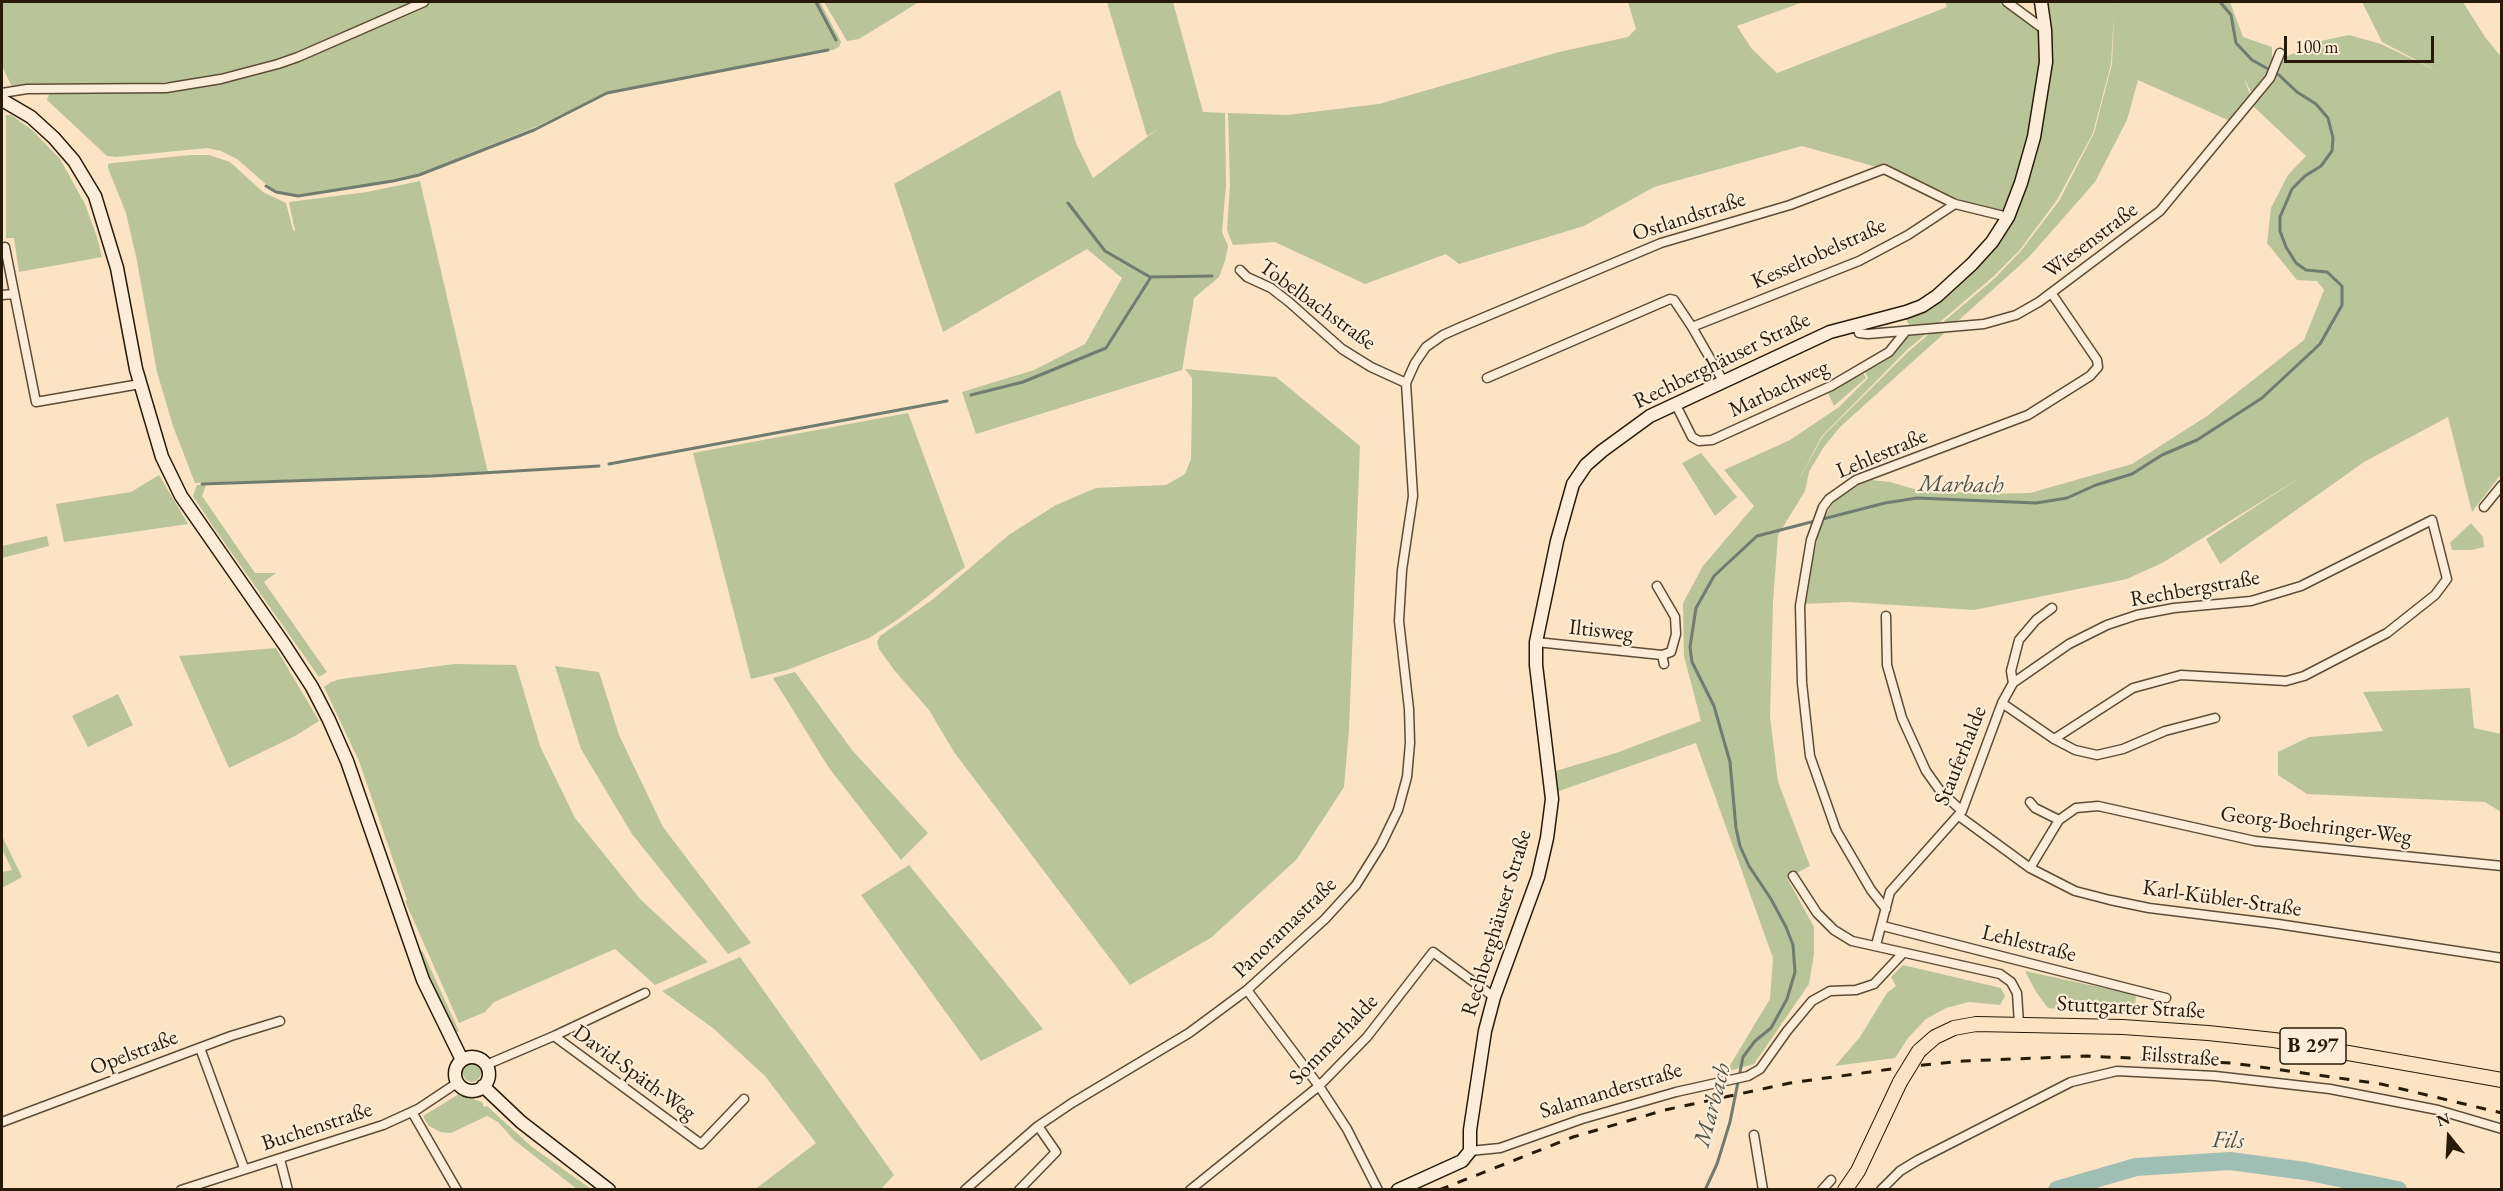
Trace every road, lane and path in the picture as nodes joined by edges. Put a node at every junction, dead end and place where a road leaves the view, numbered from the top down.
1 (424, 2) edge
2 (2007, 2) edge
3 (2041, 2) edge
4 (2045, 30) junction
5 (2279, 58) dead end
6 (2, 93) edge
7 (2, 100) edge
8 (1955, 204) junction
9 (2008, 217) junction
10 (2, 248) edge
11 (1240, 270) dead end
12 (14, 294) junction
13 (2052, 294) junction
14 (2, 295) edge
15 (1856, 324) junction
16 (1692, 327) junction
17 (1906, 332) junction
18 (1487, 378) dead end
19 (1723, 381) junction
20 (1406, 383) junction
21 (140, 384) junction
22 (1675, 403) junction
23 (2502, 485) edge
24 (2484, 507) dead end
25 (1657, 586) dead end
26 (2052, 608) dead end
27 (1886, 616) dead end
28 (1536, 642) junction
29 (2013, 683) junction
30 (2002, 703) junction
31 (2215, 718) dead end
32 (2054, 739) junction
33 (2030, 802) dead end
34 (1960, 814) junction
35 (2059, 820) junction
36 (2502, 866) edge
37 (2030, 868) junction
38 (1793, 876) dead end
39 (1886, 909) junction
40 (1883, 926) junction
41 (1876, 945) junction
42 (1903, 953) junction
43 (2502, 958) edge
44 (1246, 990) junction
45 (645, 993) dead end
46 (1494, 997) junction
47 (2166, 998) dead end
48 (280, 1021) dead end
49 (2020, 1022) junction
50 (554, 1036) junction
51 (200, 1048) junction
52 (462, 1060) junction
53 (486, 1065) junction
54 (2502, 1080) edge
55 (458, 1083) junction
56 (483, 1086) junction
57 (1318, 1086) junction
58 (744, 1100) dead end
59 (412, 1112) junction
60 (2, 1122) edge
61 (1038, 1126) junction
62 (2502, 1129) edge
63 (1754, 1135) dead end
64 (1470, 1151) junction
65 (280, 1159) junction
66 (244, 1168) junction
67 (1831, 1180) dead end
68 (181, 1190) edge
69 (288, 1190) edge
70 (457, 1190) edge
71 (609, 1190) edge
72 (965, 1190) edge
73 (1019, 1190) edge
74 (1190, 1190) edge
75 (1378, 1190) edge
76 (1398, 1190) edge
77 (1763, 1190) edge
78 (1822, 1190) edge
79 (1845, 1190) edge
80 (1881, 1190) edge

1 - 6 street
2 - 4 street
3 - 4 street, Rechberghäuser Straße
4 - 9 street, Rechberghäuser Straße
5 - 13 street, Wiesenstraße
7 - 21 street
8 - 9 street, Ostlandstraße
8 - 16 street, Kesseltobelstraße
8 - 20 street, Ostlandstraße
9 - 15 street, Rechberghäuser Straße
10 - 12 street
11 - 20 street, Tobelbachstraße
12 - 14 street
12 - 21 street
13 - 17 street, Wiesenstraße
13 - 39 street, Lehlestraße
15 - 17 street, Wiesenstraße
15 - 19 street, Rechberghäuser Straße
16 - 18 street
16 - 19 street
17 - 22 street, Marbachweg
19 - 22 street, Rechberghäuser Straße
20 - 44 street, Panoramastraße
21 - 52 street
22 - 28 street, Rechberghäuser Straße
23 - 24 street
25 - 28 street, Iltisweg
26 - 29 street, Stauferhalde
27 - 34 street, Karl-Kübler-Straße
28 - 46 street, Rechberghäuser Straße
29 - 30 street, Stauferhalde
29 - 32 street, Rechbergstraße
30 - 32 street
30 - 34 street, Stauferhalde
31 - 32 street
33 - 35 street
34 - 37 street, Karl-Kübler-Straße
34 - 39 street, Stauferhalde
35 - 36 street, Georg-Boehringer-Weg
35 - 37 street
37 - 43 street, Karl-Kübler-Straße
38 - 41 street, Lehlestraße
39 - 40 street, Stauferhalde
40 - 41 street, Stauferhalde
40 - 47 street, Lehlestraße
41 - 42 street, Lehlestraße
42 - 49 street, Lehlestraße
42 - 64 street, Salamanderstraße
44 - 57 street
44 - 61 street, Panoramastraße
45 - 50 street
46 - 57 street, Sommerhalde
46 - 64 street, Rechberghäuser Straße
48 - 51 street, Opelstraße
49 - 54 main road, Stuttgarter Straße / B 297
49 - 79 main road, Stuttgarter Straße / B 297, bridge
50 - 53 street
50 - 58 street, David-Späth-Weg
51 - 60 street, Opelstraße
51 - 66 street
52 - 53 street
52 - 55 street
53 - 56 street
55 - 56 street
55 - 59 street, Buchenstraße
56 - 71 street
57 - 74 street, Sommerhalde
57 - 75 street
59 - 65 street, Buchenstraße
59 - 70 street
61 - 72 street, Panoramastraße
61 - 73 street
62 - 80 street, Filsstraße
63 - 77 street
64 - 76 street
65 - 66 street, Buchenstraße
65 - 69 street
66 - 68 street, Buchenstraße
67 - 78 street

